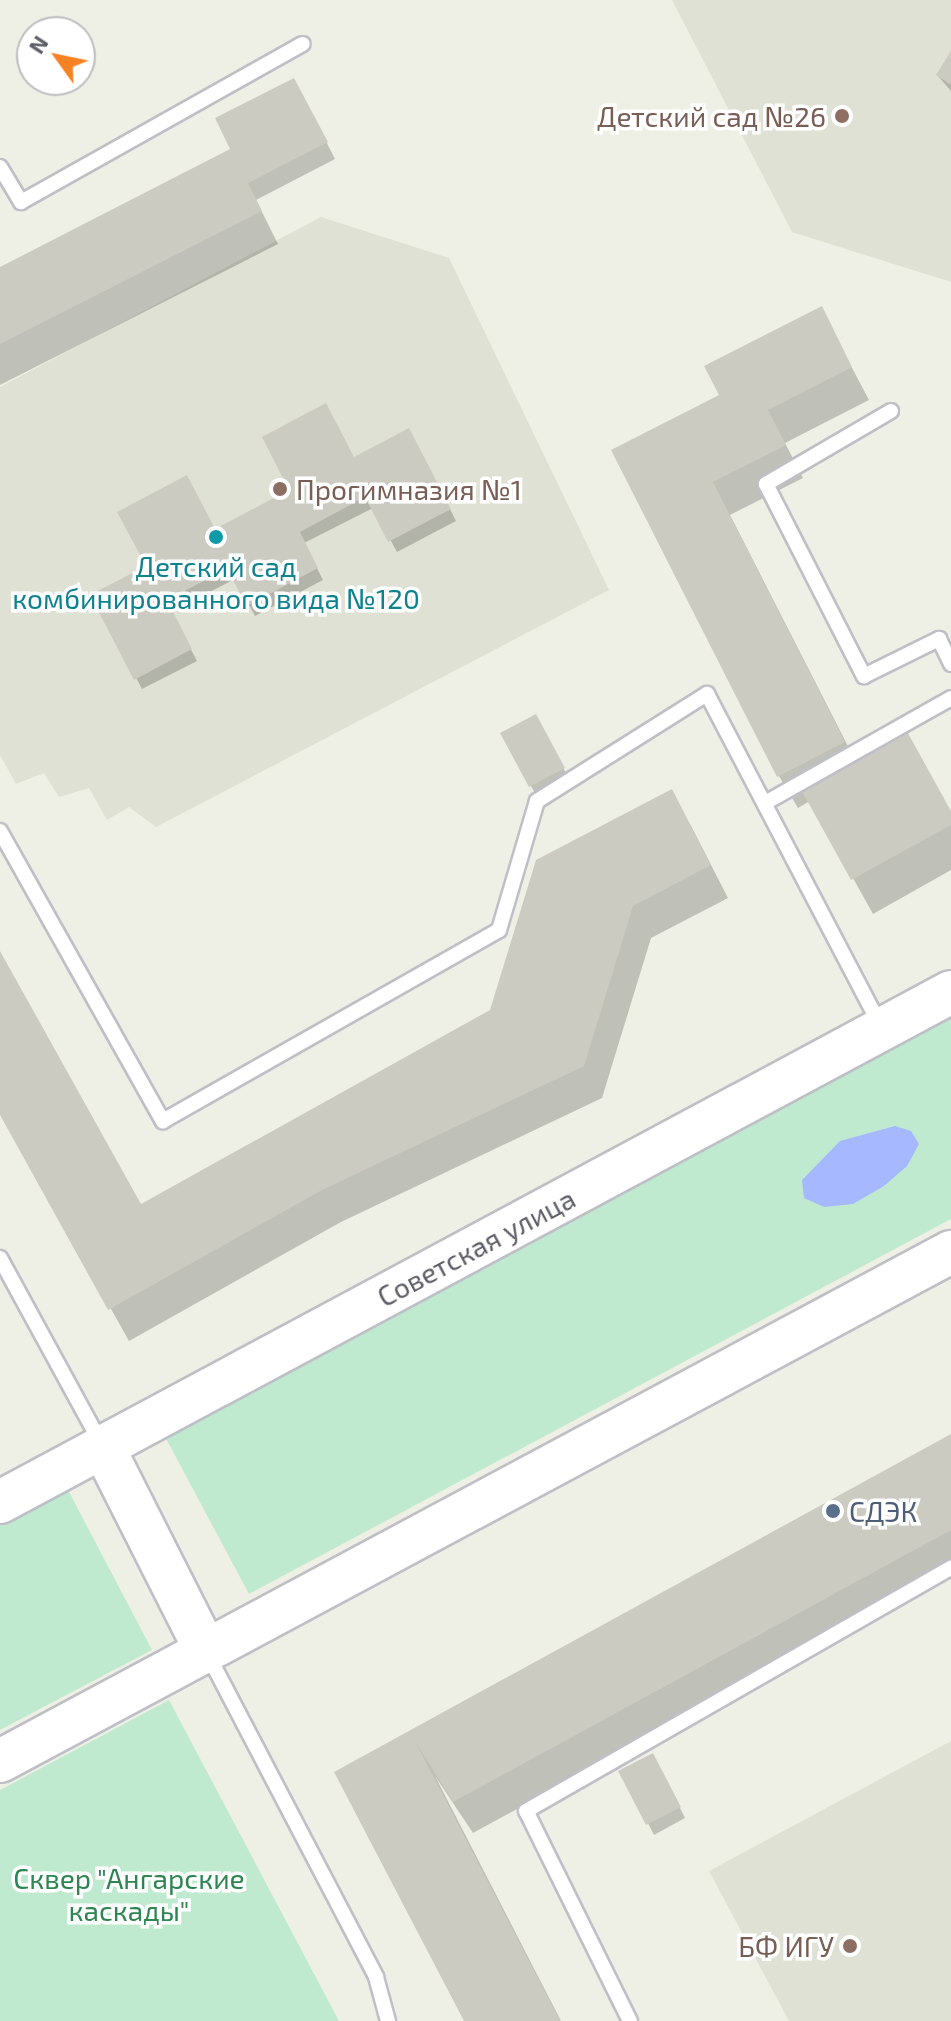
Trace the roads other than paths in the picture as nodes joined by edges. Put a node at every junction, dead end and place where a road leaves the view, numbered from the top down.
1 (303, 44) dead end
2 (0, 167) edge
3 (891, 411) dead end
4 (951, 664) edge
5 (951, 698) edge
6 (765, 803) junction
7 (0, 831) edge
8 (951, 992) edge
9 (883, 1029) junction
10 (951, 1252) edge
11 (0, 1258) edge
12 (103, 1447) junction
13 (0, 1502) edge
14 (951, 1568) edge
15 (206, 1651) junction
16 (0, 1761) edge
17 (388, 2021) edge
18 (630, 2021) edge

1 - 2 lane
3 - 4 lane
5 - 6 lane
6 - 7 lane
6 - 9 lane
8 - 9 street, Советская улица
9 - 12 street, Советская улица
10 - 15 street
11 - 12 lane
12 - 13 street, Советская улица
12 - 15 street
14 - 18 lane
15 - 16 street
15 - 17 lane

